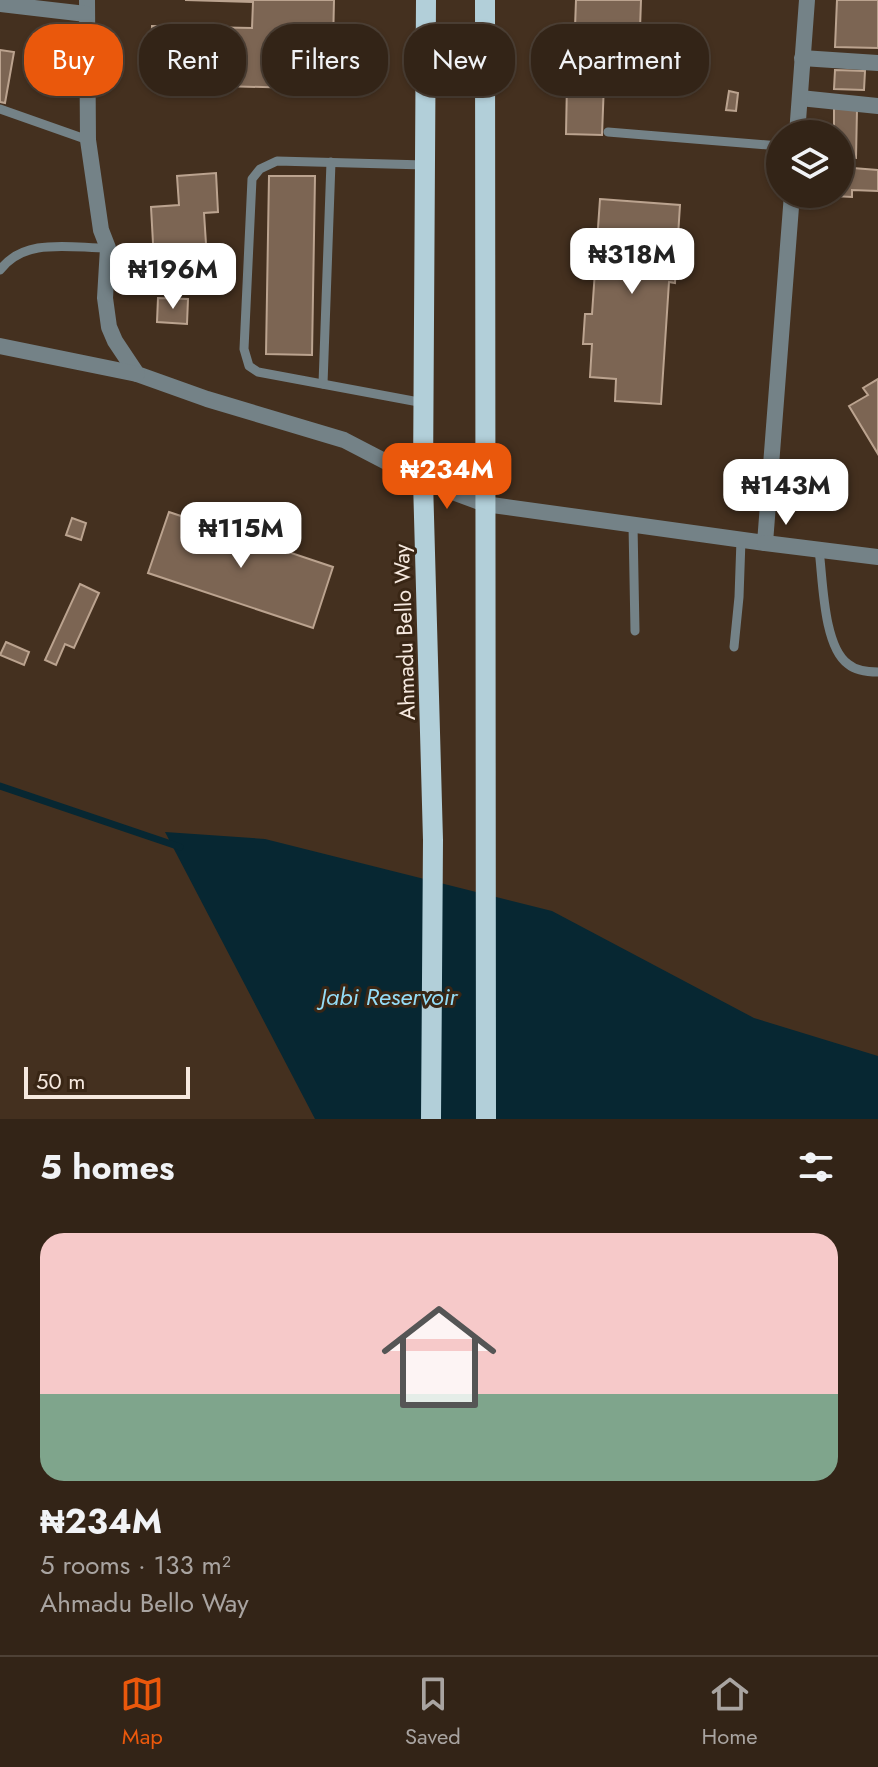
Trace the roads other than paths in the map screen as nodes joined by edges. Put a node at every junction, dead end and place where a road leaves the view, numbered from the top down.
1 (426, 0) edge
2 (485, 0) edge
3 (807, 0) edge
4 (0, 4) edge
5 (87, 7) edge
6 (802, 58) junction
7 (878, 63) edge
8 (800, 98) junction
9 (878, 106) edge
10 (0, 109) edge
11 (798, 120) edge
12 (608, 132) dead end
13 (88, 140) junction
14 (766, 145) edge
15 (331, 162) junction
16 (425, 165) junction
17 (791, 208) edge
18 (108, 248) junction
19 (0, 270) edge
20 (0, 349) edge
21 (137, 374) junction
22 (323, 384) junction
23 (424, 403) junction
24 (423, 481) junction
25 (485, 504) junction
26 (633, 525) junction
27 (741, 540) junction
28 (765, 543) junction
29 (819, 550) junction
30 (878, 557) edge
31 (635, 631) dead end
32 (734, 647) dead end
33 (878, 672) edge
34 (431, 1119) edge
35 (486, 1119) edge

1 - 16 main road, Ahmadu Bello Way
2 - 25 main road
3 - 6 street
4 - 5 street
5 - 13 street
6 - 7 street
6 - 8 street
8 - 9 street
8 - 11 street
10 - 13 lane
12 - 14 lane
13 - 18 street
15 - 16 lane
15 - 22 lane
15 - 22 lane
16 - 23 main road, Ahmadu Bello Way
17 - 28 street
18 - 19 lane
18 - 21 street
20 - 21 street
21 - 24 street
22 - 23 lane
23 - 24 main road, Ahmadu Bello Way
24 - 25 street
24 - 34 main road, Ahmadu Bello Way
25 - 26 street
25 - 35 main road
26 - 27 street
26 - 31 lane
27 - 28 street
27 - 32 lane
28 - 29 street
29 - 30 street
29 - 33 lane

